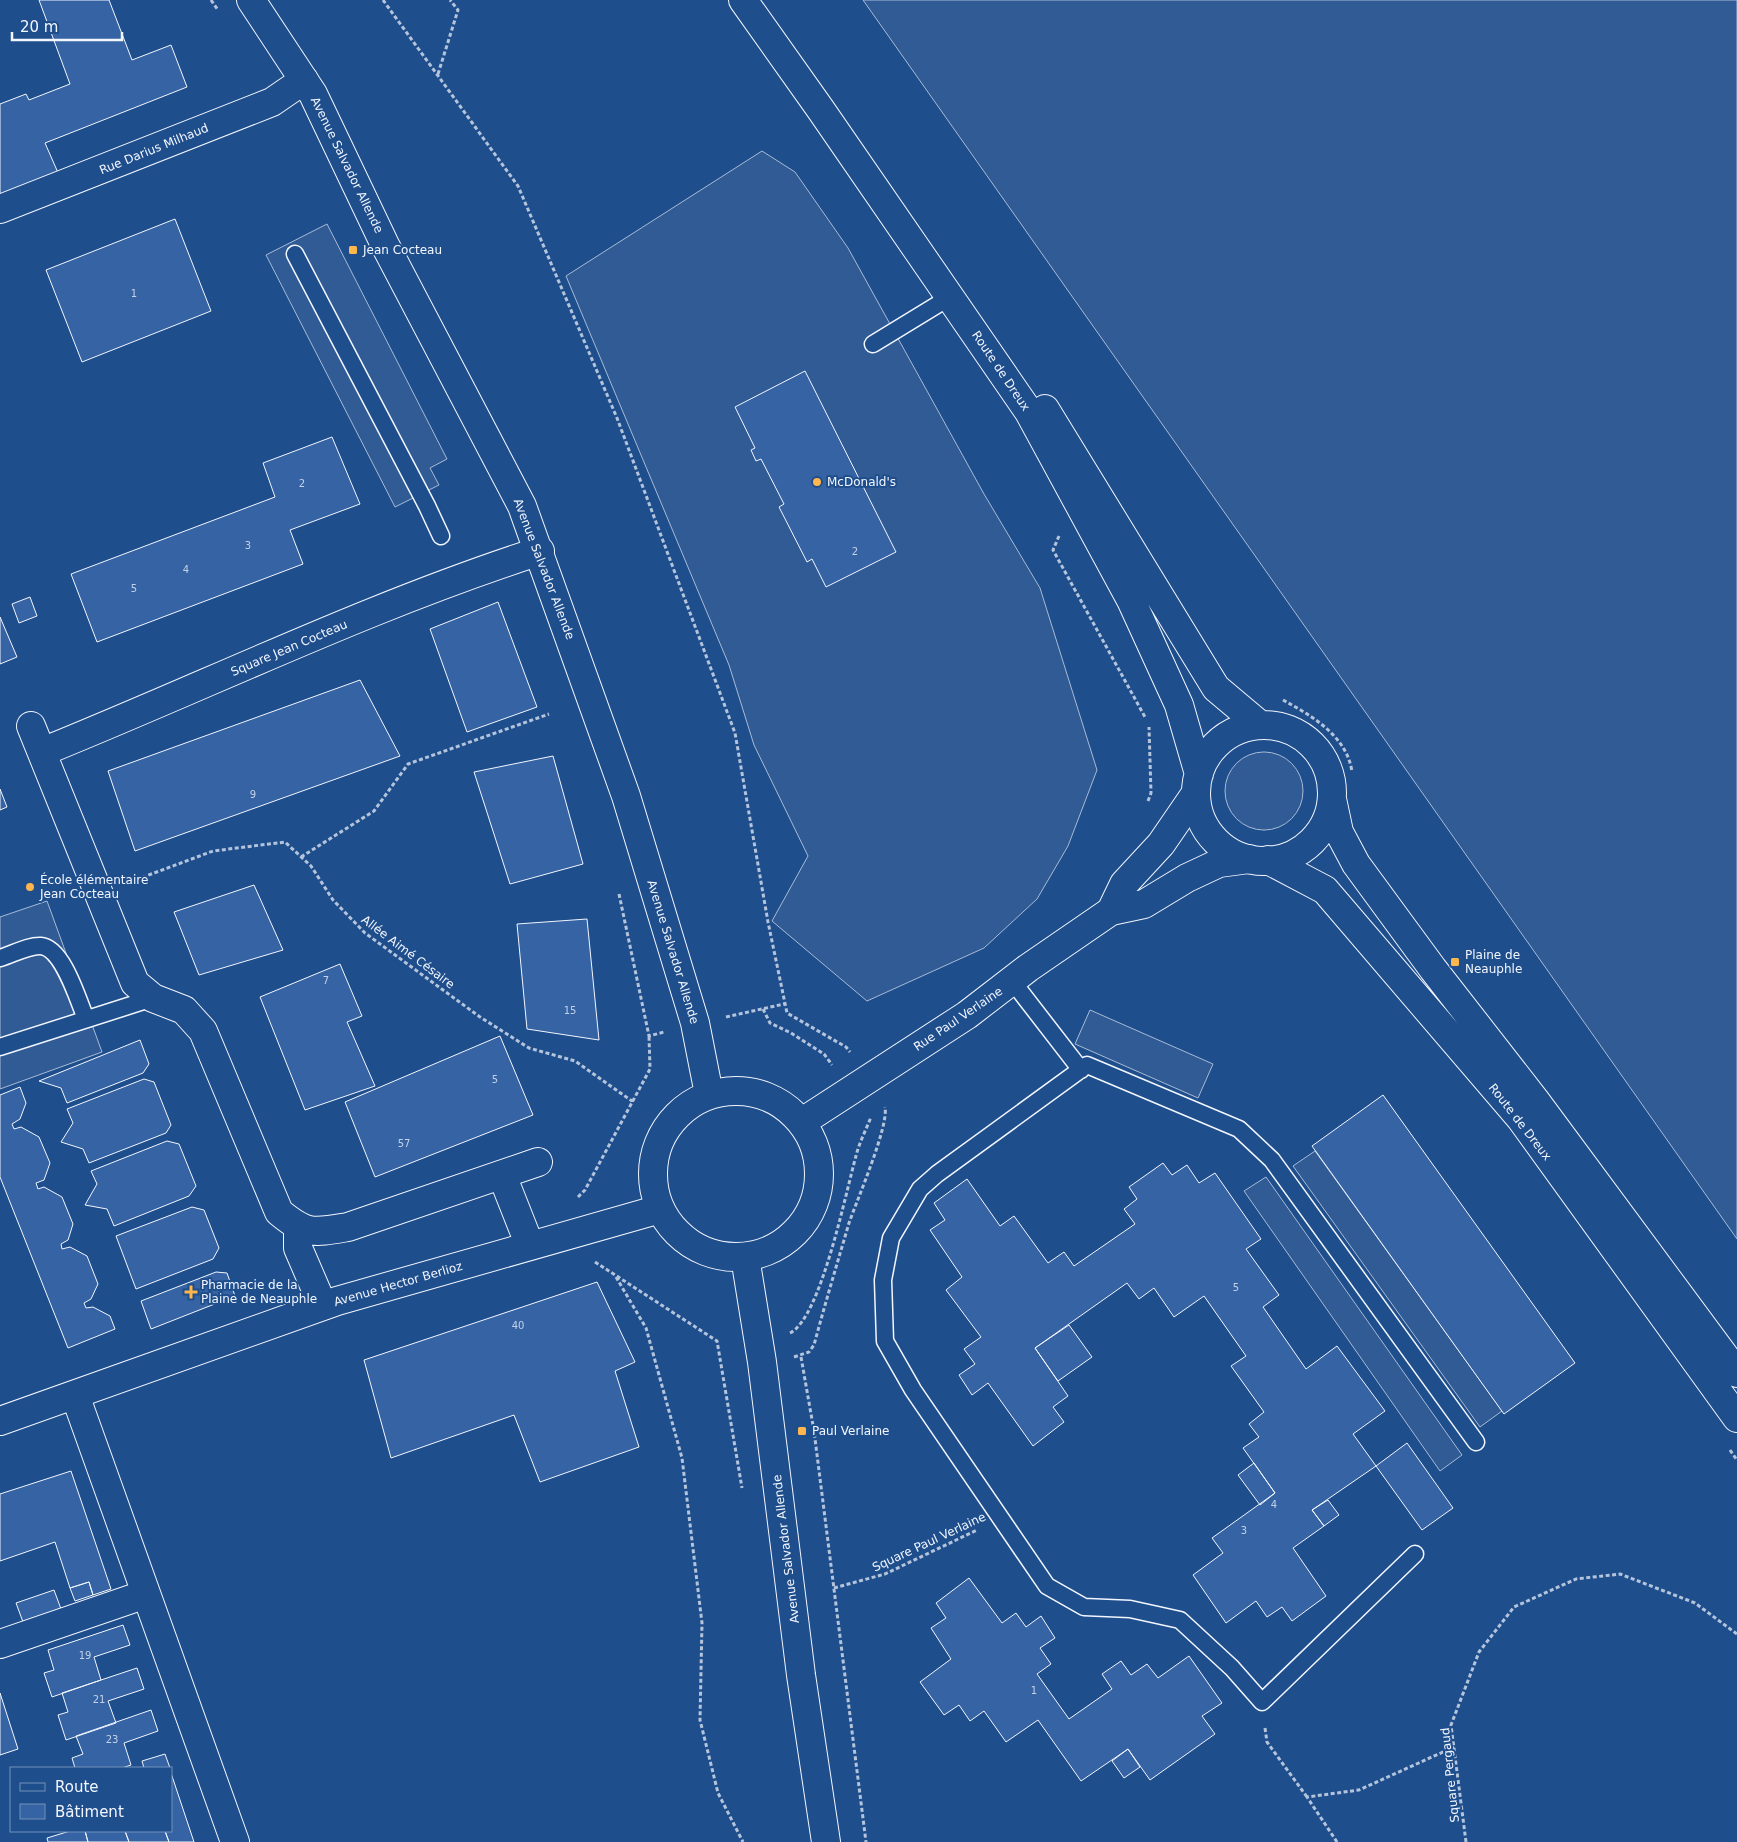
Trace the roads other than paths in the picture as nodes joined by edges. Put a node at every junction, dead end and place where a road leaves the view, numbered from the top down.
1 (251, 0) edge
2 (743, 0) edge
3 (765, 0) edge
4 (304, 80) junction
5 (0, 209) edge
6 (295, 254) dead end
7 (950, 297) junction
8 (873, 344) dead end
9 (441, 536) dead end
10 (540, 551) junction
11 (1260, 724) junction
12 (31, 726) dead end
13 (42, 752) junction
14 (1197, 784) junction
15 (1332, 799) junction
16 (1259, 860) junction
17 (1111, 911) junction
18 (0, 958) edge
19 (1012, 982) junction
20 (153, 998) junction
21 (86, 1019) junction
22 (0, 1047) edge
23 (1081, 1070) junction
24 (709, 1094) junction
25 (802, 1122) junction
26 (538, 1162) dead end
27 (502, 1174) junction
28 (660, 1209) junction
29 (298, 1228) junction
30 (530, 1246) junction
31 (745, 1257) junction
32 (323, 1306) junction
33 (1737, 1373) edge
34 (75, 1395) junction
35 (1737, 1418) edge
36 (0, 1422) edge
37 (1476, 1442) dead end
38 (1415, 1554) dead end
39 (146, 1594) junction
40 (0, 1644) edge
41 (235, 1842) edge
42 (826, 1842) edge

1 - 4 street, Avenue Salvador Allende
2 - 7 street, Route de Dreux
3 - 11 street, Route de Dreux
4 - 5 street, Rue Darius Milhaud
4 - 10 street, Avenue Salvador Allende
6 - 9 lane
7 - 8 lane
7 - 14 street, Route de Dreux
10 - 13 street, Square Jean Cocteau
10 - 24 street, Avenue Salvador Allende
11 - 14 street
11 - 15 street
12 - 13 street
13 - 20 street
14 - 16 street
14 - 17 street, Rue Paul Verlaine
15 - 16 street
15 - 33 street, Route de Dreux
16 - 17 street, Rue Paul Verlaine
16 - 35 street, Route de Dreux
17 - 19 street, Rue Paul Verlaine
18 - 21 lane
19 - 23 lane
19 - 25 street, Rue Paul Verlaine
20 - 21 lane
20 - 29 street
21 - 22 lane
23 - 37 lane
23 - 38 lane
24 - 25 street
24 - 28 street
25 - 31 street
26 - 27 street
27 - 29 street
27 - 30 street
28 - 30 street, Avenue Hector Berlioz
28 - 31 street
29 - 32 street
30 - 32 street, Avenue Hector Berlioz
31 - 42 street, Avenue Salvador Allende
32 - 34 street, Avenue Hector Berlioz
34 - 36 street, Avenue Hector Berlioz
34 - 39 street
39 - 40 street
39 - 41 street

